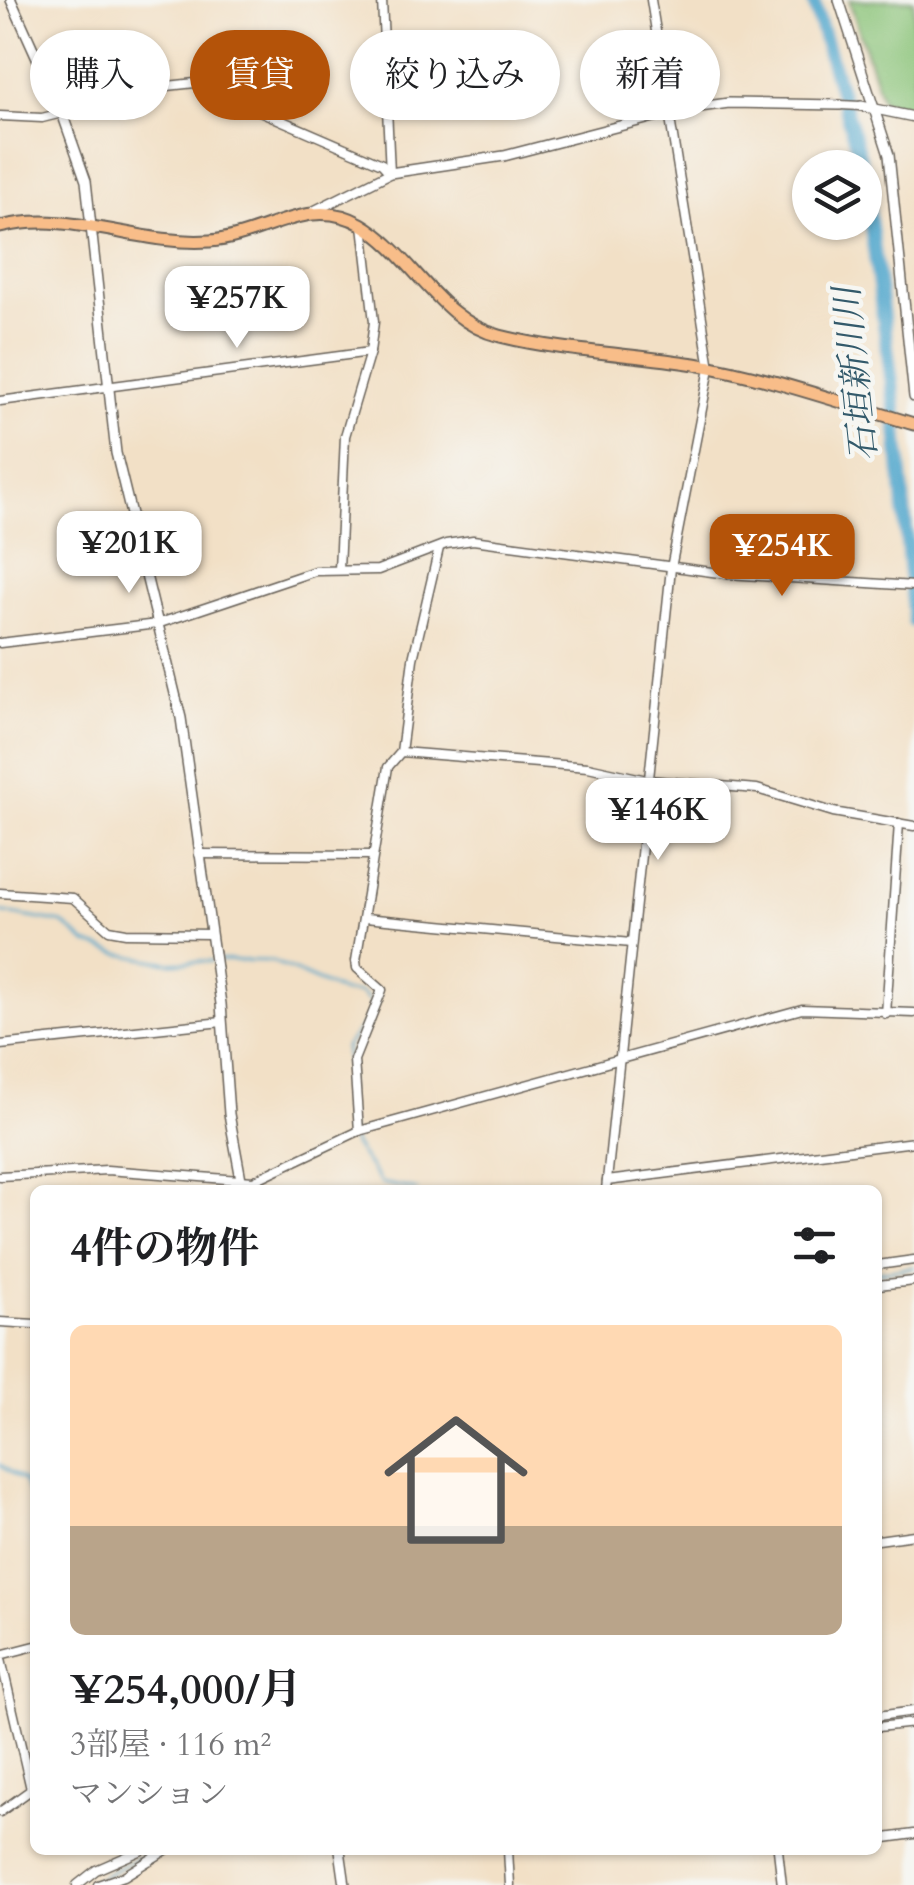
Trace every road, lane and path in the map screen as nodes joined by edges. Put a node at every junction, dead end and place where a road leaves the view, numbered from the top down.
1 (11, 0) edge
2 (382, 0) edge
3 (652, 0) edge
4 (838, 0) edge
5 (657, 30) edge
6 (30, 42) edge
7 (170, 86) edge
8 (720, 104) edge
9 (840, 105) joint
10 (861, 106) joint
11 (875, 108) junction
12 (30, 115) edge
13 (0, 116) edge
14 (914, 118) edge
15 (64, 120) edge
16 (640, 120) edge
17 (671, 120) edge
18 (390, 173) junction
19 (314, 211) junction
20 (91, 224) junction
21 (363, 225) junction
22 (0, 227) edge
23 (370, 352) junction
24 (710, 368) junction
25 (109, 388) junction
26 (914, 396) edge
27 (0, 401) edge
28 (910, 423) edge
29 (439, 548) junction
30 (670, 568) junction
31 (339, 570) junction
32 (914, 586) edge
33 (157, 624) junction
34 (0, 644) edge
35 (401, 752) junction
36 (647, 780) junction
37 (900, 823) junction
38 (914, 826) edge
39 (199, 854) junction
40 (373, 855) junction
41 (0, 893) edge
42 (364, 918) junction
43 (210, 934) junction
44 (631, 942) junction
45 (914, 1013) edge
46 (886, 1014) junction
47 (222, 1022) junction
48 (0, 1044) edge
49 (619, 1059) junction
50 (359, 1131) junction
51 (914, 1142) edge
52 (0, 1176) edge
53 (234, 1185) edge
54 (242, 1185) edge
55 (244, 1185) edge
56 (606, 1185) edge
57 (613, 1185) edge
58 (914, 1260) edge
59 (882, 1264) edge
60 (914, 1281) edge
61 (882, 1285) edge
62 (0, 1322) edge
63 (30, 1324) edge
64 (914, 1535) edge
65 (882, 1539) edge
66 (30, 1647) edge
67 (914, 1711) edge
68 (882, 1715) edge
69 (914, 1723) edge
70 (882, 1727) edge
71 (30, 1776) edge
72 (30, 1790) edge
73 (0, 1812) edge
74 (914, 1834) edge
75 (882, 1838) edge
76 (130, 1855) edge
77 (158, 1855) edge
78 (341, 1855) edge
79 (508, 1855) edge
80 (778, 1855) edge
81 (77, 1885) edge
82 (98, 1885) edge
83 (345, 1885) edge
84 (510, 1885) edge
85 (782, 1885) edge

1 - 6 street
2 - 18 street
3 - 5 street
4 - 11 street
7 - 18 street
8 - 9 street
9 - 10 street
10 - 11 street
11 - 14 street
11 - 26 street
12 - 13 street
15 - 20 street
16 - 18 street
17 - 24 street
18 - 19 street
19 - 20 main road
19 - 21 main road
20 - 22 main road
20 - 25 street
21 - 23 street
21 - 24 main road
23 - 25 street
23 - 31 street
24 - 28 main road
24 - 30 street
25 - 27 street
25 - 33 street
29 - 30 street
29 - 31 street
29 - 35 street
30 - 32 street
30 - 36 street
31 - 33 street
33 - 34 street
33 - 39 street
35 - 36 street
35 - 40 street
36 - 37 street
36 - 44 street
37 - 38 street
37 - 46 street
39 - 40 street
39 - 43 street
40 - 42 street
41 - 43 street
42 - 44 street
42 - 50 street
43 - 47 street
44 - 49 street
45 - 46 street
46 - 49 street
47 - 48 street
47 - 54 street
49 - 50 street
49 - 56 street
50 - 55 street
51 - 57 street
52 - 53 street
58 - 59 street
60 - 61 street
62 - 63 street
64 - 65 street
66 - 71 street
67 - 68 street
69 - 70 street
72 - 73 street
74 - 75 street
76 - 81 street
77 - 82 street
78 - 83 street
79 - 84 street
80 - 85 street

